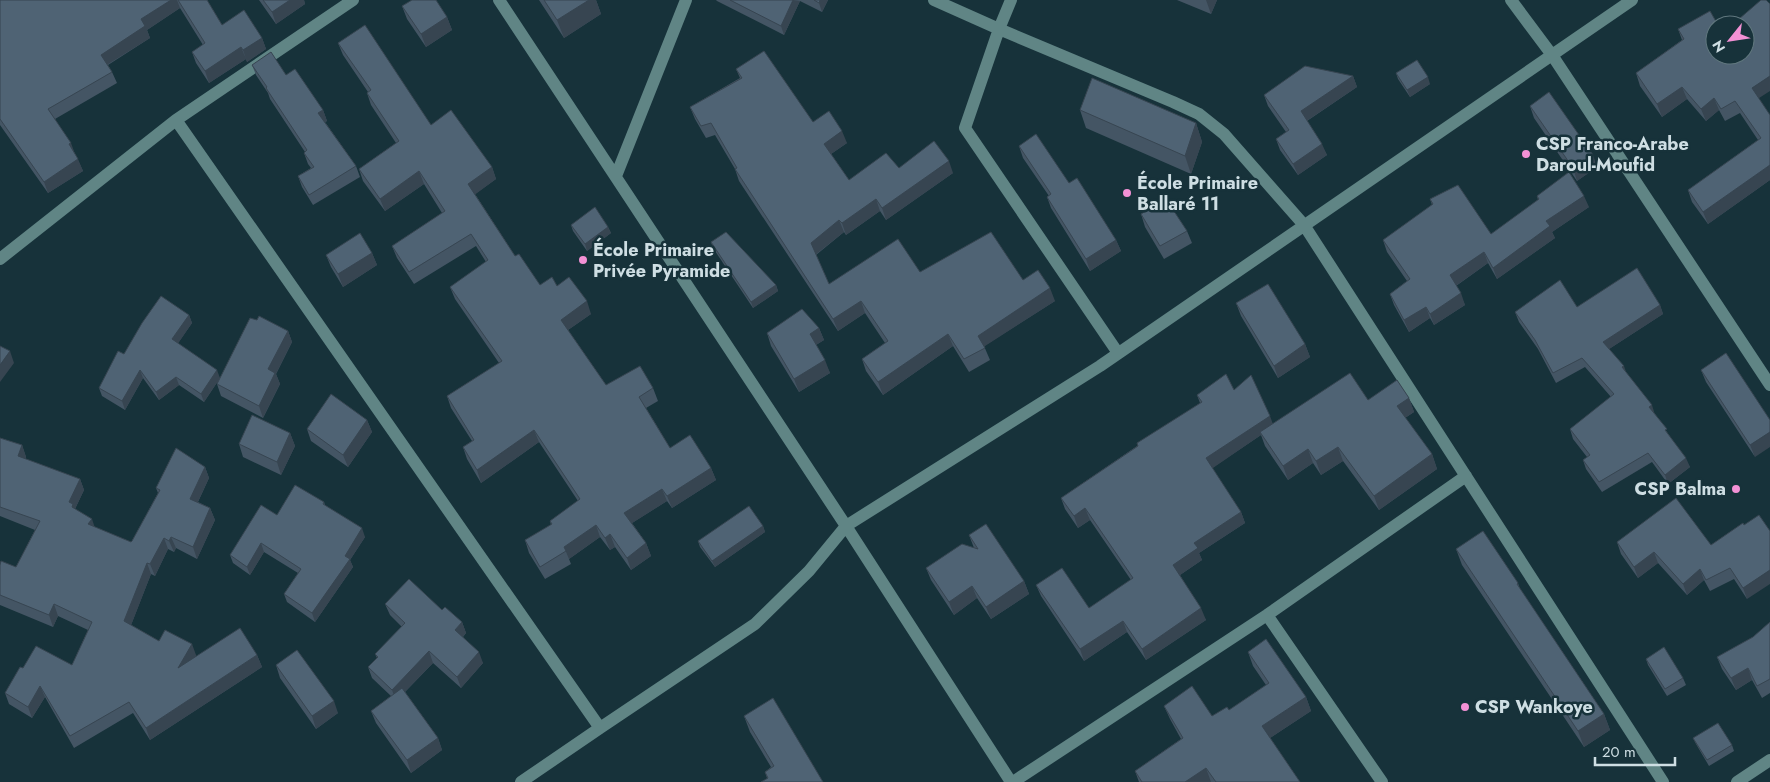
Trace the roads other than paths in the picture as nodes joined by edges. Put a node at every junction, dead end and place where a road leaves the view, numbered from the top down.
1 (353, 0) edge
2 (500, 0) edge
3 (686, 0) edge
4 (934, 0) edge
5 (1011, 0) edge
6 (1511, 0) edge
7 (1632, 0) edge
8 (999, 29) junction
9 (1552, 55) junction
10 (176, 120) junction
11 (616, 176) junction
12 (1304, 225) junction
13 (0, 259) edge
14 (1118, 353) junction
15 (1770, 385) edge
16 (1466, 476) junction
17 (846, 526) junction
18 (1267, 615) junction
19 (600, 728) junction
20 (1770, 760) edge
21 (520, 782) edge
22 (1012, 782) edge
23 (1382, 782) edge
24 (1663, 782) edge
25 (1737, 782) edge

1 - 10 street
2 - 11 street
3 - 11 street
4 - 8 street
5 - 8 street
6 - 9 street
7 - 9 street
8 - 12 street
8 - 14 street
9 - 12 street
9 - 15 street
10 - 13 street
10 - 19 street
11 - 17 street
12 - 14 street
12 - 16 street
14 - 17 street
16 - 18 street
16 - 24 street
17 - 19 street
17 - 22 street
18 - 22 street
18 - 23 street
19 - 21 street
20 - 25 street

